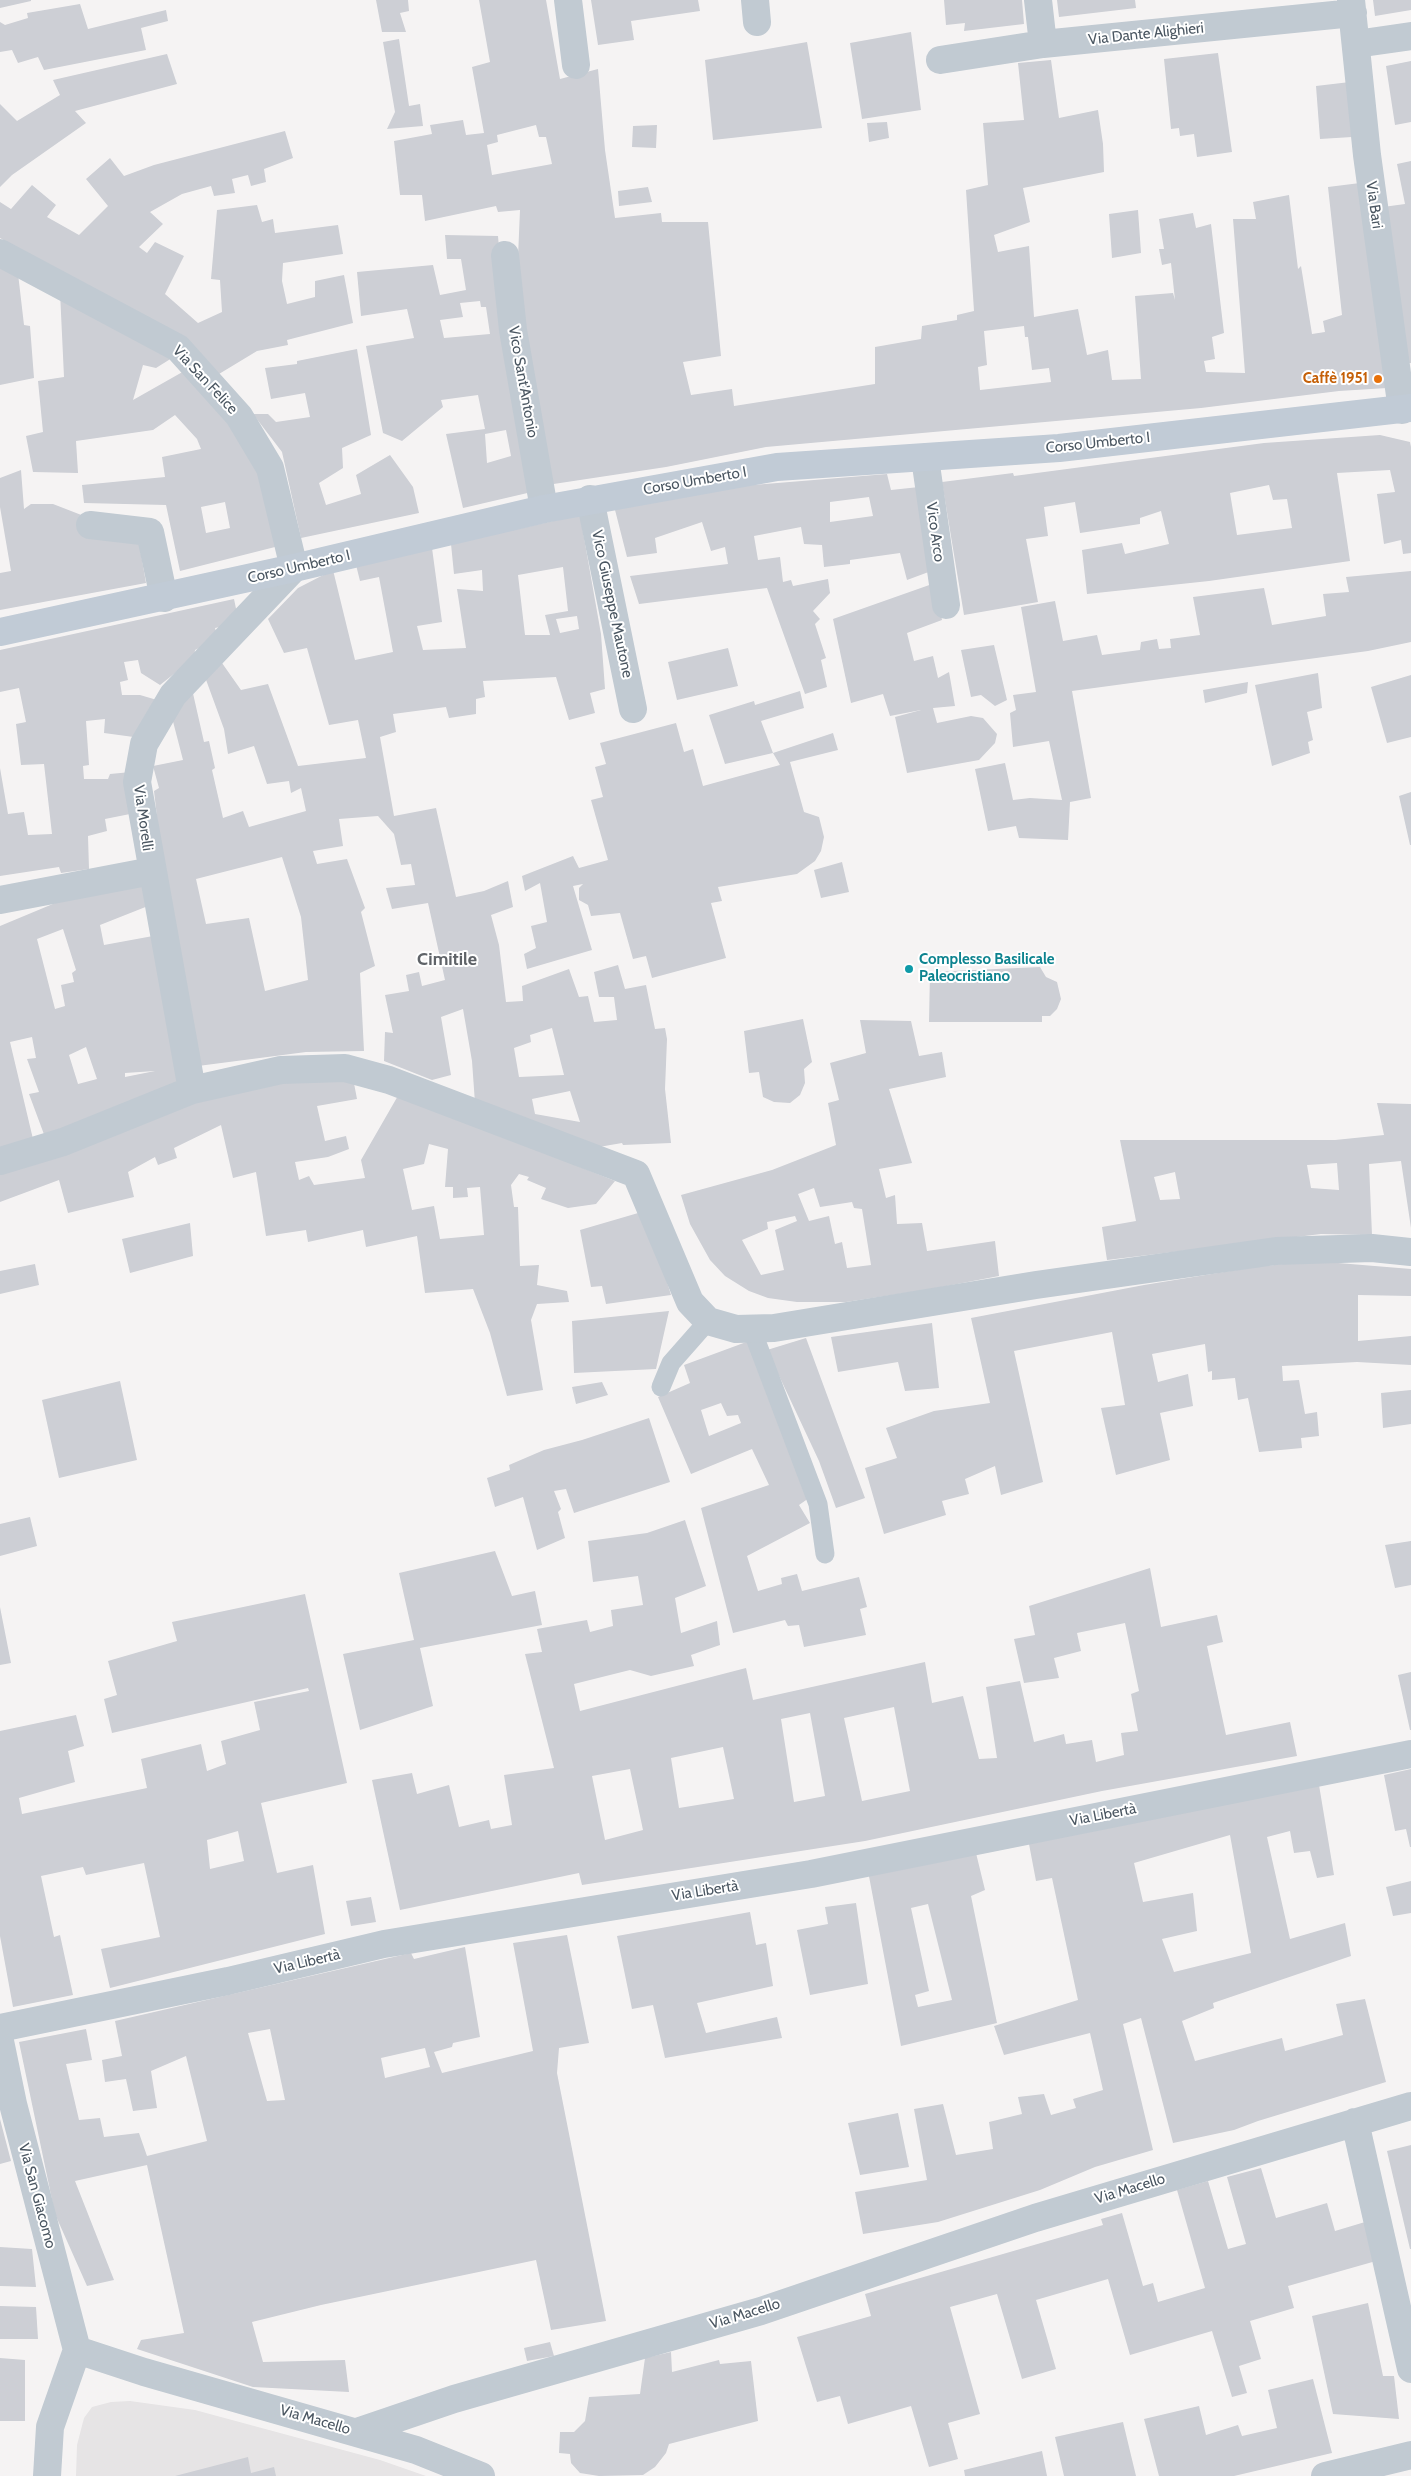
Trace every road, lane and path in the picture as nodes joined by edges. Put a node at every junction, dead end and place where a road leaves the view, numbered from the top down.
1 (568, 0) edge
2 (1038, 0) edge
3 (1352, 7) edge
4 (1411, 36) edge
5 (1044, 44) junction
6 (1356, 44) junction
7 (940, 60) dead end
8 (576, 65) dead end
9 (0, 253) edge
10 (505, 255) dead end
11 (1407, 409) edge
12 (924, 458) junction
13 (590, 500) junction
14 (544, 509) junction
15 (90, 525) dead end
16 (294, 568) junction
17 (164, 598) junction
18 (946, 605) dead end
19 (0, 632) edge
20 (633, 709) dead end
21 (152, 871) junction
22 (0, 900) edge
23 (192, 1090) junction
24 (0, 1161) edge
25 (1411, 1252) edge
26 (708, 1321) junction
27 (752, 1330) junction
28 (661, 1387) dead end
29 (825, 1554) dead end
30 (1411, 1754) edge
31 (0, 2028) edge
32 (0, 2041) edge
33 (1411, 2106) edge
34 (1355, 2122) junction
35 (77, 2350) junction
36 (1411, 2369) edge
37 (357, 2432) junction
38 (1411, 2455) edge
39 (47, 2476) edge
40 (481, 2476) edge
41 (1325, 2476) edge

1 - 8 street
2 - 5 street
3 - 5 street, Via Dante Alighieri
3 - 6 street, Via Bari
4 - 6 street
5 - 7 street, Via Dante Alighieri
6 - 11 street, Via Bari
9 - 16 street, Via San Felice
10 - 14 street, Vico Sant'Antonio
11 - 12 main road, Corso Umberto I
12 - 13 main road, Corso Umberto I
12 - 18 street, Vico Arco
13 - 14 main road, Corso Umberto I
13 - 20 street, Vico Giuseppe Mautone
14 - 16 main road, Corso Umberto I
15 - 17 street
16 - 17 main road, Corso Umberto I
16 - 21 street, Via Morelli
17 - 19 main road, Corso Umberto I
21 - 22 street
21 - 23 street, Via Morelli
23 - 24 street
23 - 26 street
25 - 27 street
26 - 27 street
26 - 28 lane
27 - 29 lane
30 - 31 street, Via Libertà
32 - 35 street, Via San Giacomo
33 - 34 street, Via Macello
34 - 36 street
34 - 37 street, Via Macello
35 - 37 street, Via Macello
35 - 39 street
37 - 40 street
38 - 41 street

